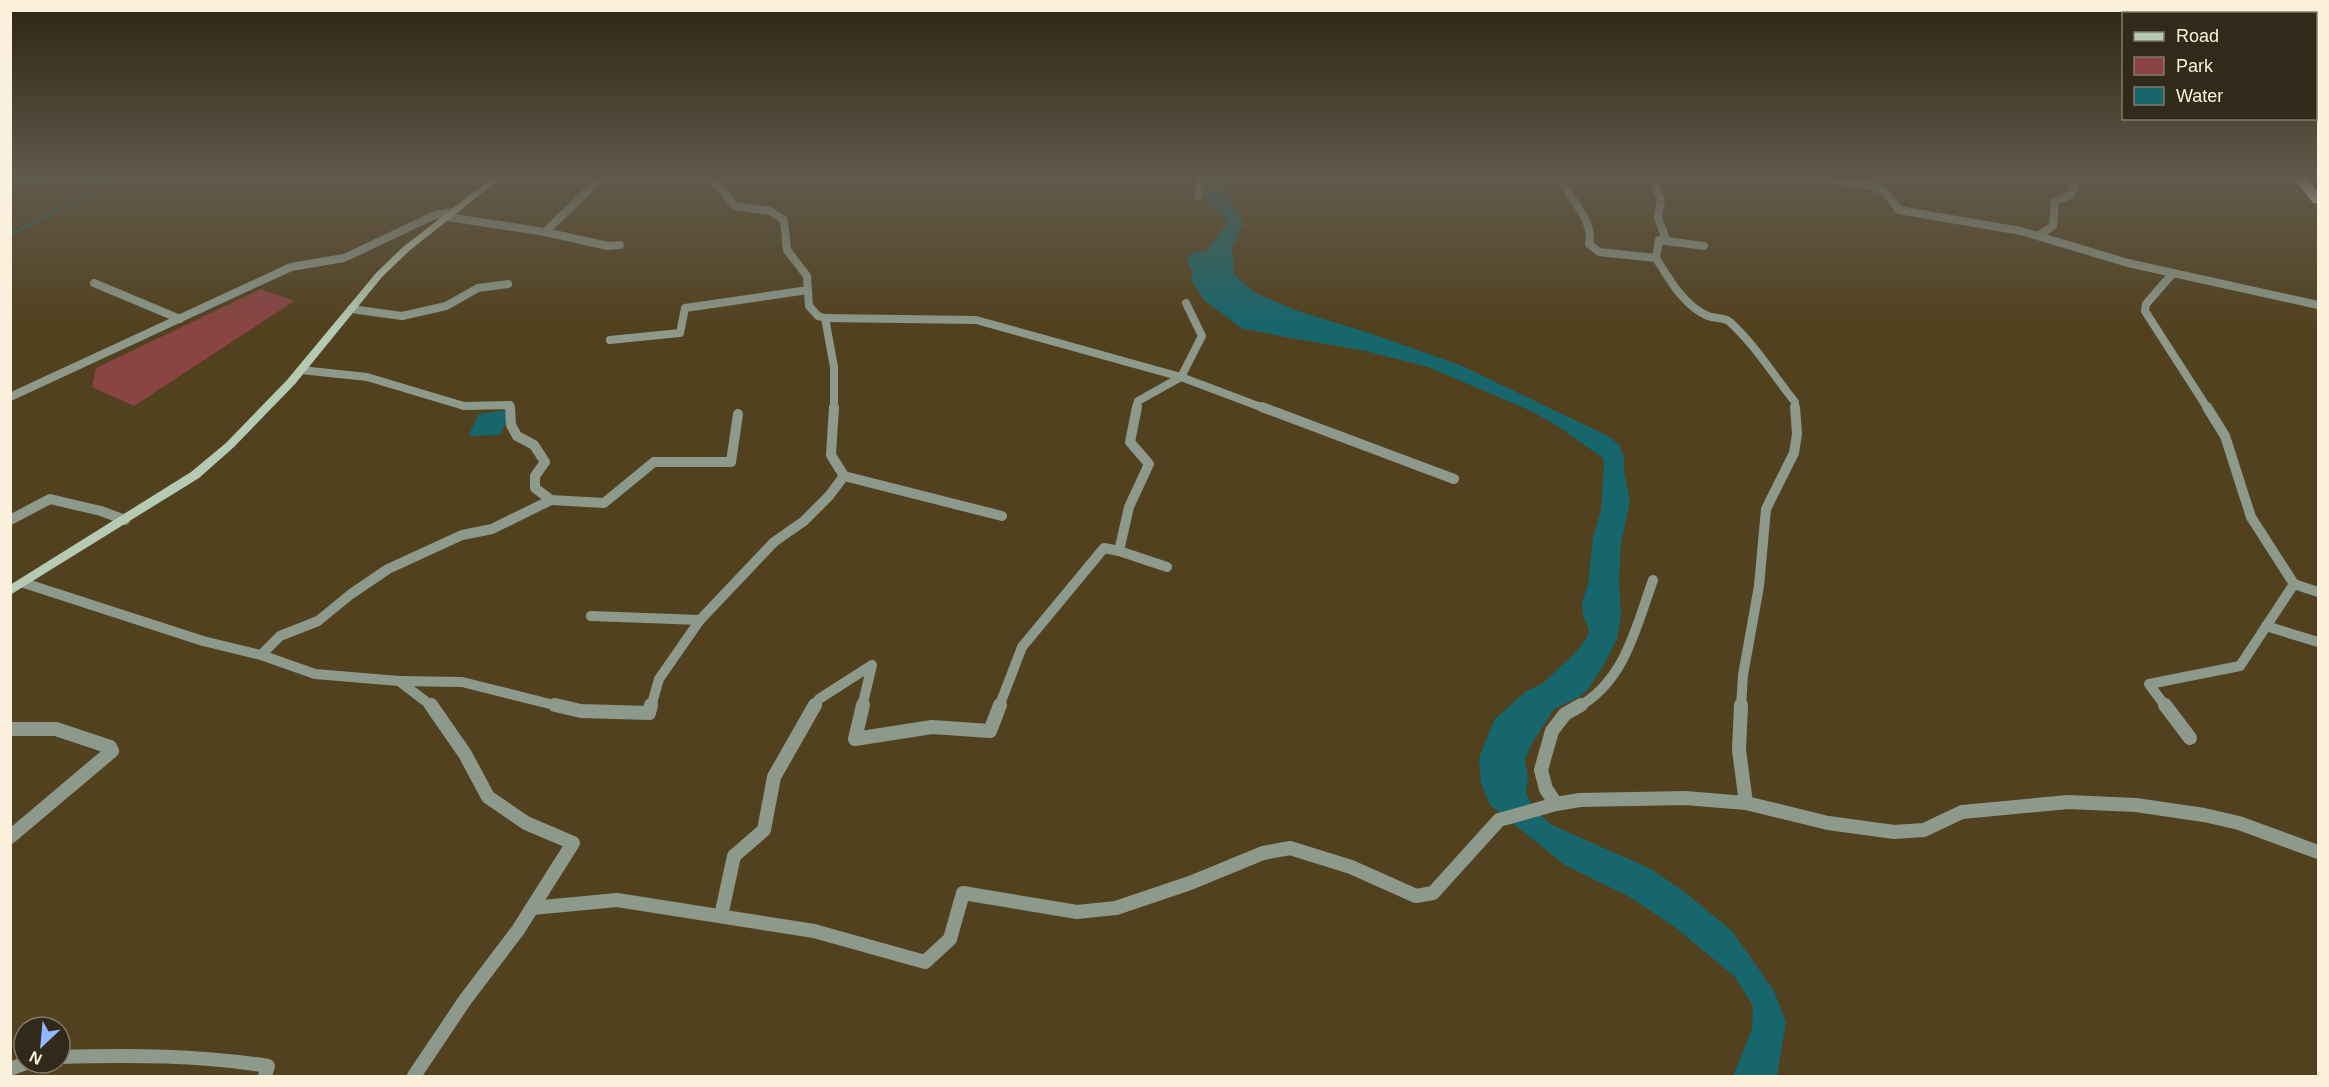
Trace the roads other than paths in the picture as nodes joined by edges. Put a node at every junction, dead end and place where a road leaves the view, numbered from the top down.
1 (411, 226) edge
2 (436, 226) edge
3 (512, 226) edge
4 (551, 226) edge
5 (785, 226) edge
6 (1587, 226) edge
7 (1662, 226) edge
8 (1984, 226) edge
9 (2053, 226) edge
10 (545, 232) junction
11 (2039, 236) junction
12 (1666, 239) junction
13 (620, 245) dead end
14 (1704, 246) dead end
15 (1656, 258) junction
16 (2173, 273) junction
17 (94, 283) dead end
18 (508, 284) dead end
19 (808, 290) junction
20 (1186, 303) dead end
21 (2319, 305) edge
22 (351, 309) junction
23 (825, 318) junction
24 (180, 319) junction
25 (610, 340) dead end
26 (301, 370) junction
27 (1181, 377) junction
28 (10, 397) edge
29 (738, 414) dead end
30 (844, 476) junction
31 (1454, 480) dead end
32 (551, 500) junction
33 (1002, 516) dead end
34 (10, 520) edge
35 (125, 520) junction
36 (1119, 551) junction
37 (1167, 567) dead end
38 (1653, 580) dead end
39 (24, 583) junction
40 (2294, 584) junction
41 (10, 591) edge
42 (2319, 592) edge
43 (591, 616) dead end
44 (700, 620) junction
45 (2266, 626) junction
46 (2319, 642) edge
47 (261, 655) junction
48 (399, 681) junction
49 (10, 729) edge
50 (2190, 738) dead end
51 (1746, 802) junction
52 (1550, 805) junction
53 (10, 837) edge
54 (2319, 852) edge
55 (532, 908) junction
56 (721, 916) junction
57 (72, 1057) edge
58 (265, 1077) edge
59 (414, 1077) edge

1 - 24 street
2 - 22 main road
3 - 10 street
4 - 10 street
5 - 19 street
6 - 15 street
7 - 12 street
8 - 11 street
9 - 11 street
10 - 13 street
11 - 16 street
12 - 14 street
12 - 15 street
15 - 51 street
16 - 21 street
16 - 40 street
17 - 24 street
18 - 22 street
19 - 23 street
19 - 25 street
20 - 27 street
22 - 26 main road
23 - 27 street
23 - 30 street
24 - 28 street
26 - 32 street
26 - 35 main road
27 - 31 street
27 - 36 street
29 - 32 street
30 - 33 street
30 - 44 street
32 - 47 street
34 - 35 street
35 - 39 main road
36 - 37 street
36 - 56 street
38 - 52 street
39 - 41 main road
39 - 47 street
40 - 42 street
40 - 45 street
43 - 44 street
44 - 48 street
45 - 46 street
45 - 50 street
47 - 48 street
48 - 55 street
49 - 53 street
51 - 52 street
51 - 54 street
52 - 56 street
55 - 56 street
55 - 59 street
57 - 58 street

